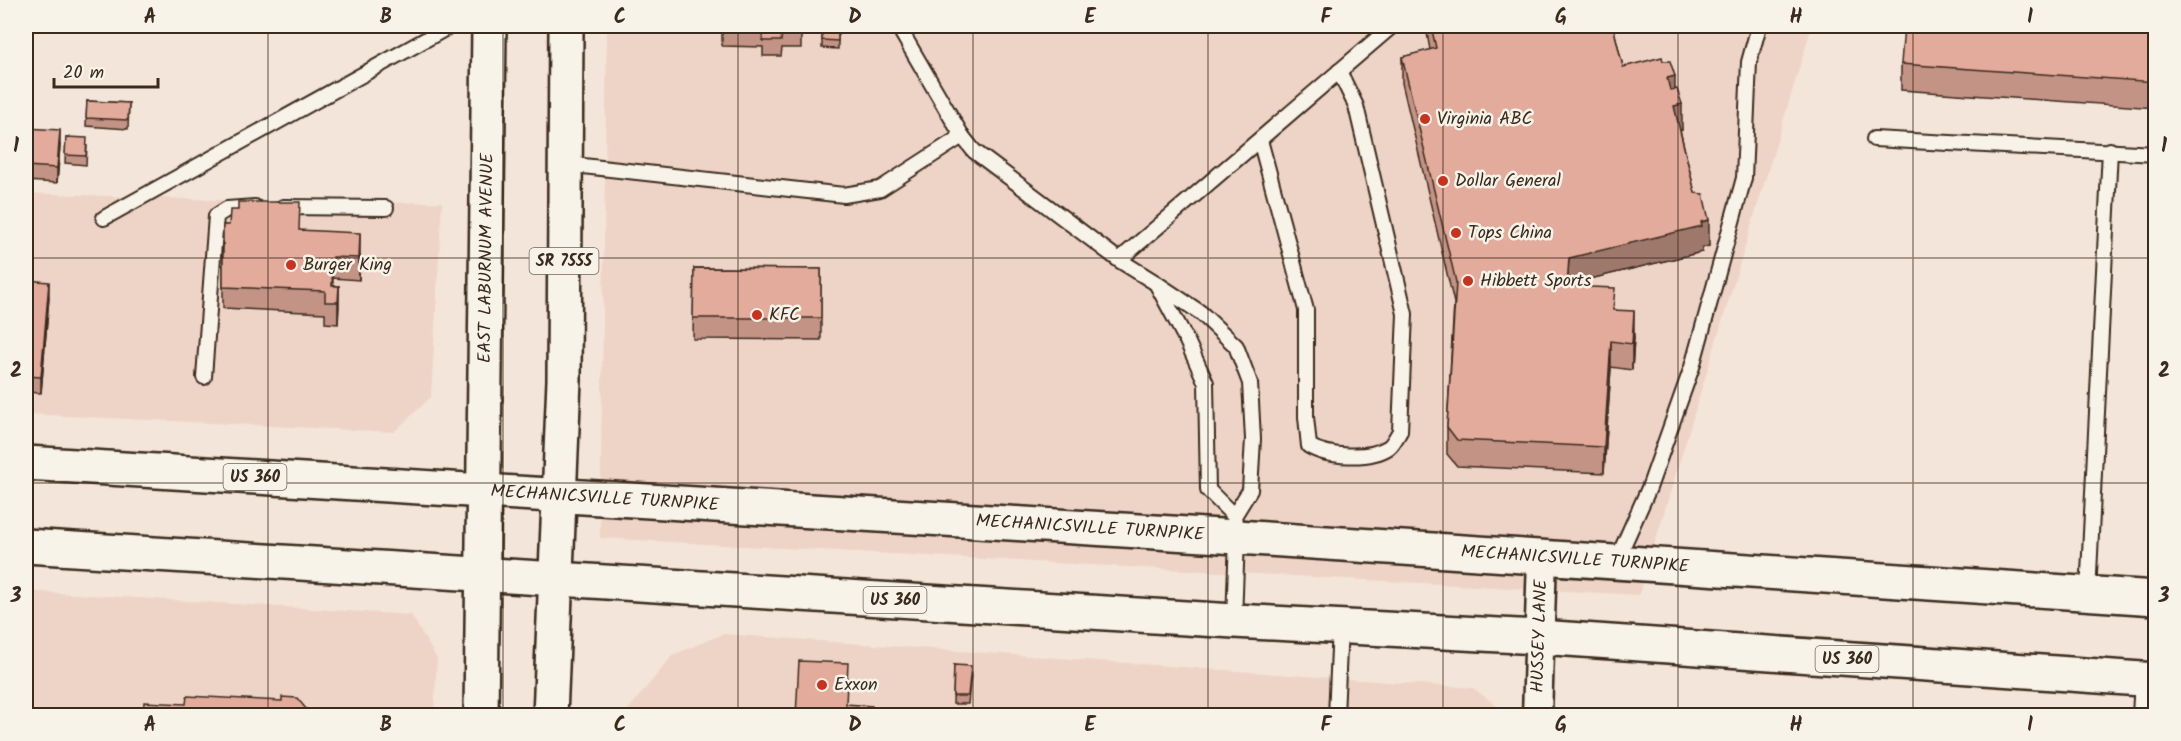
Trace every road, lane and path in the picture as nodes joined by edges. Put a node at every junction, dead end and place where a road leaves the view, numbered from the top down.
1 (450, 26) edge
2 (489, 26) edge
3 (566, 26) edge
4 (898, 26) edge
5 (1392, 26) edge
6 (1759, 26) edge
7 (1339, 71) junction
8 (962, 136) junction
9 (1874, 139) dead end
10 (1260, 140) junction
11 (2110, 150) junction
12 (2156, 154) edge
13 (565, 164) junction
14 (386, 208) dead end
15 (104, 218) dead end
16 (1119, 260) junction
17 (1156, 283) junction
18 (204, 377) dead end
19 (26, 463) edge
20 (484, 491) junction
21 (560, 496) junction
22 (1236, 527) junction
23 (26, 546) edge
24 (1542, 557) junction
25 (1616, 562) junction
26 (484, 574) junction
27 (555, 578) junction
28 (2088, 594) junction
29 (2156, 598) edge
30 (1234, 621) junction
31 (1340, 626) junction
32 (1539, 637) junction
33 (2149, 680) edge
34 (481, 716) edge
35 (550, 716) edge
36 (1336, 716) edge
37 (1537, 716) edge
38 (2140, 716) edge

1 - 15 lane
2 - 20 main road, EAST LABURNUM AVENUE
3 - 13 main road, SR 7555
4 - 8 lane
5 - 7 lane
6 - 25 lane
7 - 10 lane
7 - 10 lane
8 - 13 lane
8 - 16 lane
9 - 11 lane
10 - 16 lane
11 - 12 lane
11 - 28 lane
13 - 21 main road, SR 7555
14 - 18 lane
16 - 17 lane
17 - 22 lane
17 - 22 lane
19 - 20 main road, MECHANICSVILLE TURNPIKE / US 360
20 - 21 main road, MECHANICSVILLE TURNPIKE / US 360
20 - 26 main road, EAST LABURNUM AVENUE
21 - 22 main road, MECHANICSVILLE TURNPIKE / US 360
21 - 27 main road
22 - 24 main road, MECHANICSVILLE TURNPIKE / US 360
22 - 30 lane
23 - 26 main road, US 360
24 - 25 main road, MECHANICSVILLE TURNPIKE / US 360
24 - 32 street, HUSSEY LANE
25 - 28 main road, MECHANICSVILLE TURNPIKE / US 360
26 - 27 main road, US 360
26 - 34 main road
27 - 30 main road, US 360
27 - 35 main road
28 - 29 main road, MECHANICSVILLE TURNPIKE / US 360
30 - 31 main road, US 360
31 - 32 main road, US 360
31 - 36 lane
32 - 33 main road, US 360
32 - 37 street, HUSSEY LANE
33 - 38 lane

